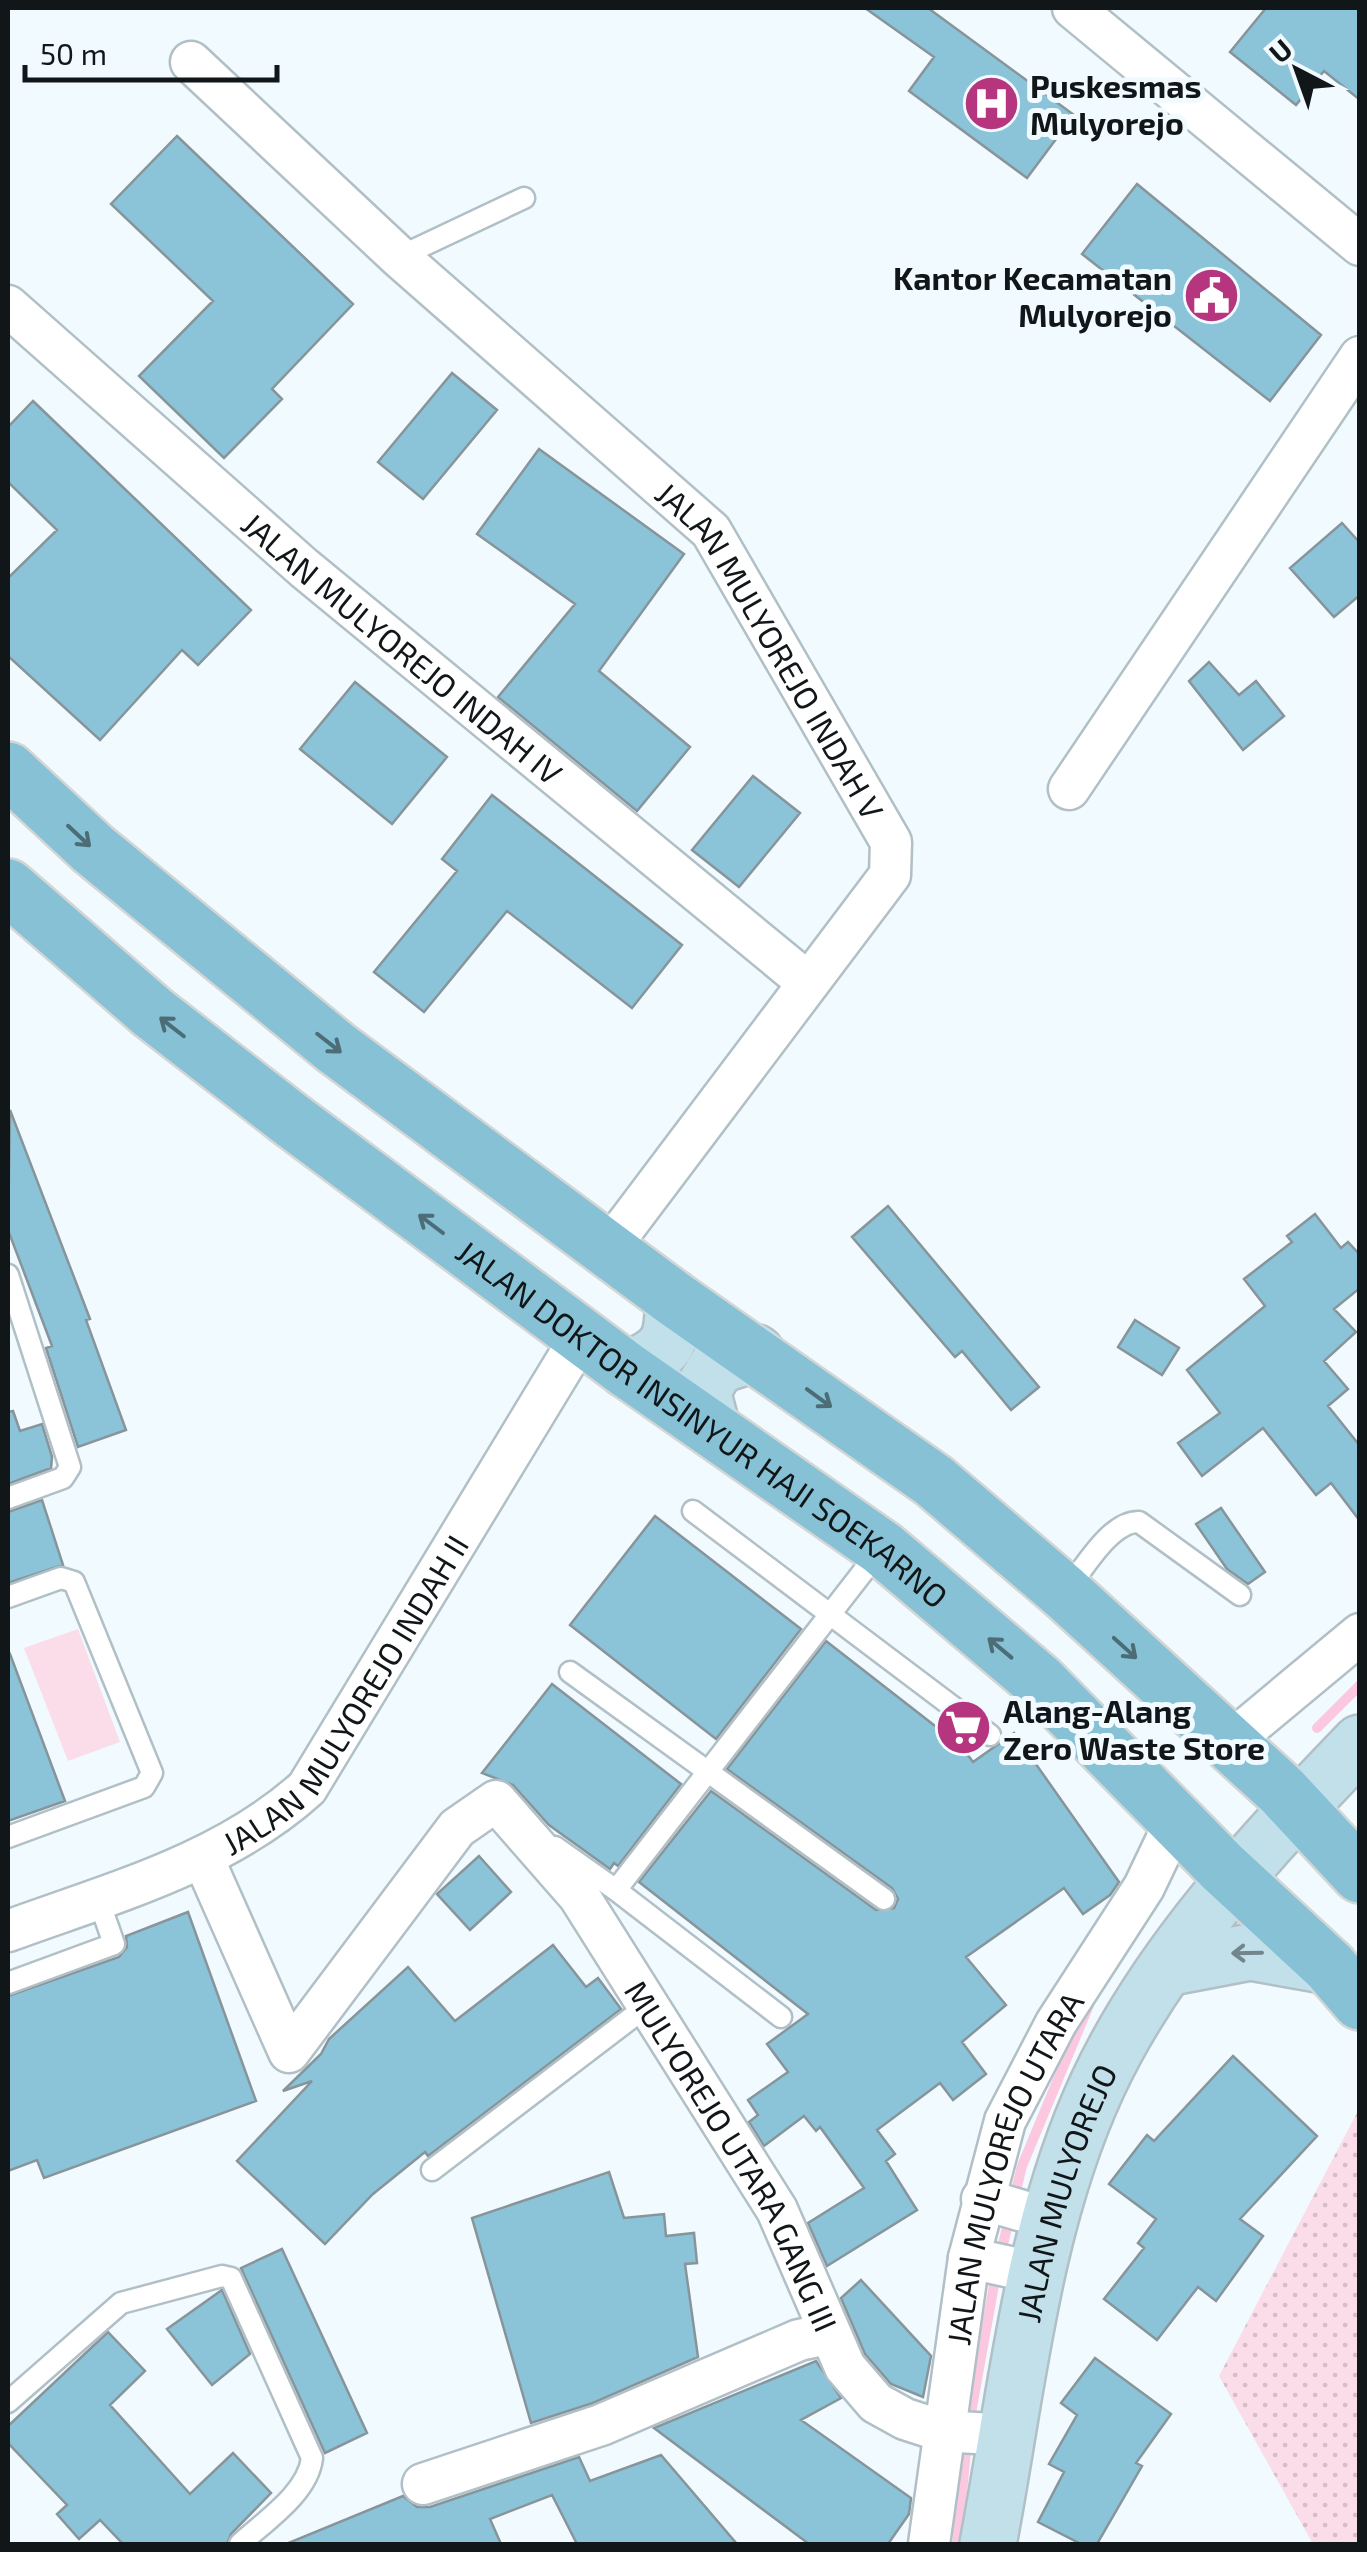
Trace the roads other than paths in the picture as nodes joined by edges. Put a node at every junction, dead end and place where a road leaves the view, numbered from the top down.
1 (1073, 8) edge
2 (191, 62) dead end
3 (524, 198) dead end
4 (1360, 244) edge
5 (400, 258) junction
6 (8, 306) edge
7 (1360, 358) edge
8 (8, 770) edge
9 (1069, 789) dead end
10 (14, 903) edge
11 (806, 981) junction
12 (609, 1248) junction
13 (8, 1275) edge
14 (673, 1298) junction
15 (582, 1336) junction
16 (756, 1353) junction
17 (627, 1370) junction
18 (710, 1424) junction
19 (8, 1498) edge
20 (693, 1510) dead end
21 (882, 1548) junction
22 (1064, 1592) junction
23 (1240, 1596) dead end
24 (8, 1597) edge
25 (828, 1614) junction
26 (1357, 1644) edge
27 (570, 1672) dead end
28 (990, 1735) dead end
29 (1360, 1743) edge
30 (708, 1771) junction
31 (1264, 1775) junction
32 (8, 1837) edge
33 (549, 1843) dead end
34 (1207, 1851) junction
35 (204, 1858) junction
36 (1360, 1875) edge
37 (616, 1890) junction
38 (98, 1898) junction
39 (884, 1899) dead end
40 (8, 1932) edge
41 (1166, 1968) junction
42 (8, 1983) edge
43 (1344, 1984) edge
44 (648, 2006) junction
45 (781, 2016) dead end
46 (432, 2170) dead end
47 (1018, 2209) junction
48 (828, 2334) junction
49 (8, 2402) edge
50 (977, 2432) junction
51 (422, 2484) dead end
52 (240, 2544) edge
53 (929, 2544) edge
54 (988, 2544) edge

1 - 4 street
2 - 5 street, JALAN MULYOREJO INDAH V
3 - 5 lane
5 - 11 street, JALAN MULYOREJO INDAH V
6 - 11 street, JALAN MULYOREJO INDAH IV
7 - 9 street
8 -> 12 main road
15 -> 10 main road, JALAN DOKTOR INSINYUR HAJI SOEKARNO
11 - 12 street, JALAN MULYOREJO INDAH V
12 - 14 main road
13 - 19 lane
14 - 16 main road
14 - 17 main road
15 - 17 main road, JALAN DOKTOR INSINYUR HAJI SOEKARNO
15 - 35 street, JALAN MULYOREJO INDAH II
16 - 18 main road
16 -> 22 main road
17 - 18 main road, JALAN DOKTOR INSINYUR HAJI SOEKARNO
18 - 21 main road, JALAN DOKTOR INSINYUR HAJI SOEKARNO
20 - 25 lane
21 - 25 lane
34 -> 21 main road, JALAN DOKTOR INSINYUR HAJI SOEKARNO
22 - 23 lane
22 -> 31 main road
24 - 32 lane
25 - 28 lane
25 - 30 lane
26 - 31 street
27 - 30 lane
29 - 31 main road, JALAN MULYOREJO
30 - 37 lane
30 - 39 lane
31 - 34 main road, JALAN MULYOREJO
31 - 36 main road
33 - 37 lane
34 - 41 main road, JALAN MULYOREJO
34 - 43 main road, JALAN DOKTOR INSINYUR HAJI SOEKARNO
34 - 47 street, JALAN MULYOREJO UTARA
35 - 38 street, JALAN MULYOREJO INDAH II
35 - 44 street, MULYOREJO UTARA GANG III
37 - 45 lane
38 - 40 street, JALAN MULYOREJO INDAH II
38 - 42 lane
43 -> 41 main road
41 - 47 main road, JALAN MULYOREJO
44 - 46 lane
44 - 48 street, MULYOREJO UTARA GANG III
47 - 50 main road, JALAN MULYOREJO
48 - 50 street, MULYOREJO UTARA GANG III
48 - 51 street
49 - 52 lane
50 - 53 street
50 - 54 main road, JALAN MULYOREJO

